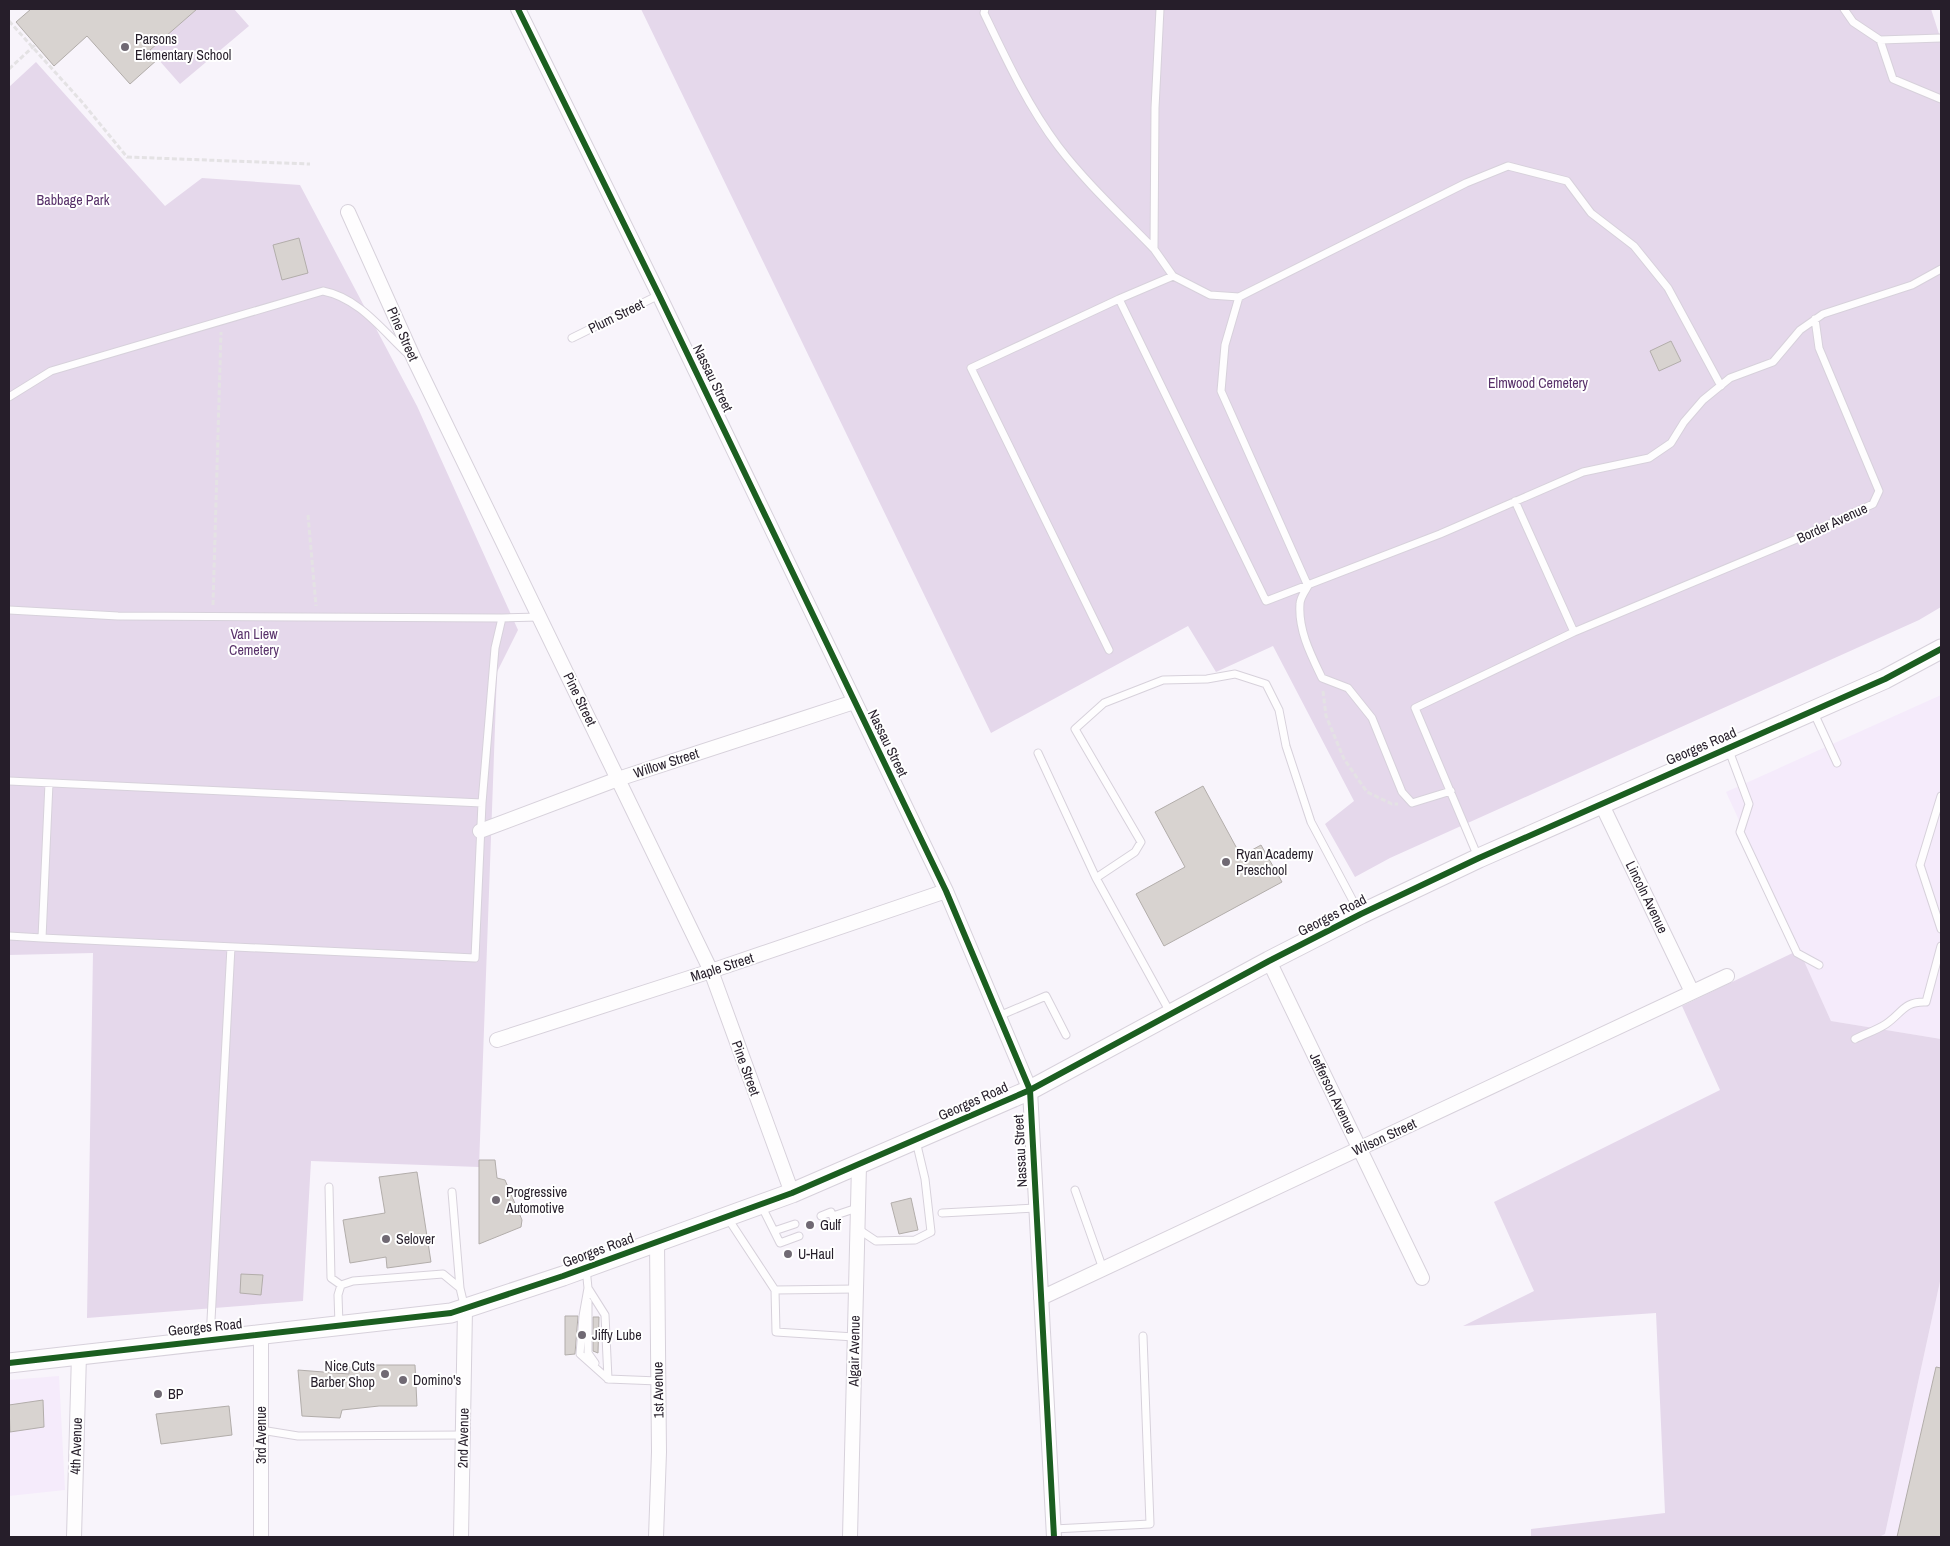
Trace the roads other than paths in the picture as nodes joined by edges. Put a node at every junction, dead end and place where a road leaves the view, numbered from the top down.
1 (518, 9) edge
2 (1160, 9) edge
3 (1844, 9) edge
4 (983, 10) edge
5 (1941, 38) edge
6 (1880, 40) junction
7 (1941, 99) edge
8 (348, 212) dead end
9 (1154, 249) junction
10 (1941, 269) edge
11 (1173, 276) junction
12 (659, 295) junction
13 (1240, 297) junction
14 (1119, 299) junction
15 (1815, 319) junction
16 (572, 338) dead end
17 (416, 362) junction
18 (1721, 386) junction
19 (9, 397) edge
20 (1516, 501) junction
21 (1308, 586) junction
22 (9, 610) edge
23 (540, 617) junction
24 (502, 618) junction
25 (1574, 632) junction
26 (1109, 650) dead end
27 (1941, 650) edge
28 (854, 702) junction
29 (1813, 711) junction
30 (1728, 748) junction
31 (1038, 753) dead end
32 (1837, 763) dead end
33 (618, 779) junction
34 (9, 781) edge
35 (49, 783) junction
36 (1451, 791) junction
37 (1941, 796) edge
38 (482, 803) junction
39 (1601, 803) junction
40 (480, 831) junction
41 (1478, 858) junction
42 (1096, 878) junction
43 (946, 891) junction
44 (1361, 914) junction
45 (1941, 929) edge
46 (9, 936) edge
47 (42, 938) junction
48 (1941, 946) edge
49 (231, 947) junction
50 (1269, 961) junction
51 (1819, 966) dead end
52 (711, 971) junction
53 (1727, 976) dead end
54 (1692, 992) junction
55 (1171, 1014) junction
56 (999, 1016) junction
57 (1066, 1035) dead end
58 (1855, 1039) dead end
59 (497, 1040) dead end
60 (1030, 1090) junction
61 (916, 1140) junction
62 (1360, 1148) junction
63 (859, 1165) junction
64 (329, 1187) dead end
65 (1075, 1190) dead end
66 (452, 1192) dead end
67 (792, 1193) junction
68 (760, 1204) junction
69 (857, 1208) junction
70 (1036, 1208) junction
71 (942, 1213) dead end
72 (727, 1216) junction
73 (821, 1216) dead end
74 (833, 1216) junction
75 (795, 1224) dead end
76 (824, 1226) dead end
77 (857, 1229) junction
78 (774, 1231) junction
79 (799, 1236) dead end
80 (657, 1242) junction
81 (586, 1268) junction
82 (1103, 1269) junction
83 (1422, 1278) dead end
84 (341, 1285) junction
85 (460, 1288) junction
86 (588, 1288) junction
87 (856, 1289) junction
88 (776, 1290) junction
89 (1041, 1298) junction
90 (465, 1309) junction
91 (339, 1325) junction
92 (261, 1334) junction
93 (1143, 1336) dead end
94 (854, 1338) junction
95 (210, 1339) junction
96 (79, 1354) junction
97 (9, 1363) edge
98 (608, 1380) junction
99 (658, 1381) junction
100 (261, 1430) junction
101 (463, 1435) junction
102 (1054, 1533) edge
103 (74, 1537) edge
104 (261, 1537) edge
105 (461, 1537) edge
106 (656, 1537) edge
107 (850, 1537) edge

1 - 12 street, Nassau Street
2 - 9 lane
3 - 6 lane
4 - 9 lane
5 - 6 lane
6 - 7 lane
8 - 17 street, Pine Street
9 - 11 lane
10 - 15 lane
11 - 13 lane
11 - 14 lane
12 - 16 lane, Plum Street
12 - 28 street, Nassau Street
13 - 18 lane
13 - 21 lane
14 - 21 lane
14 - 26 lane
15 - 18 lane
15 - 25 lane, Border Avenue
17 - 19 lane
17 - 23 street, Pine Street
18 - 20 lane
20 - 21 lane
20 - 25 lane
21 - 36 lane
22 - 24 lane
23 - 24 lane
23 - 33 street, Pine Street
24 - 38 lane
25 - 36 lane, Border Avenue
27 - 29 street, Georges Road
28 - 33 street, Willow Street
28 - 43 street, Nassau Street
29 - 30 street, Georges Road
29 - 32 lane
30 - 39 street, Georges Road
30 - 51 lane
31 - 42 lane
33 - 40 street, Willow Street
33 - 52 street, Pine Street
34 - 35 lane
35 - 38 lane
35 - 47 lane
36 - 41 lane
37 - 45 lane
38 - 40 lane
39 - 41 street, Georges Road
39 - 54 street, Lincoln Avenue
40 - 49 lane
41 - 44 street, Georges Road
42 - 44 lane
42 - 55 lane
43 - 52 street, Maple Street
43 - 56 street, Nassau Street
44 - 50 street, Georges Road
46 - 47 lane
47 - 49 lane
48 - 58 lane
49 - 95 lane
50 - 55 street, Georges Road
50 - 62 street, Jefferson Avenue
52 - 59 street, Maple Street
52 - 67 street, Pine Street
53 - 54 street, Wilson Street
54 - 62 street, Wilson Street
55 - 60 street, Georges Road
56 - 57 lane
56 - 60 street, Nassau Street
60 - 61 street, Georges Road
60 - 70 street, Nassau Street
61 - 63 street, Georges Road
61 - 77 lane
62 - 82 street, Wilson Street
62 - 83 street, Jefferson Avenue
63 - 67 street, Georges Road
63 - 69 street, Algair Avenue
64 - 84 lane
65 - 82 lane
66 - 85 lane
67 - 68 street, Georges Road
68 - 72 street, Georges Road
68 - 78 lane
69 - 74 lane
69 - 77 street, Algair Avenue
70 - 71 lane
70 - 89 street, Nassau Street
72 - 80 street, Georges Road
72 - 88 lane
73 - 74 lane
74 - 76 lane
75 - 78 lane
77 - 87 street, Algair Avenue
78 - 79 lane
80 - 81 street, Georges Road
80 - 99 street, 1st Avenue
81 - 86 lane
81 - 90 street, Georges Road
82 - 89 street, Wilson Street
84 - 85 lane
84 - 91 lane
85 - 90 lane
86 - 98 lane
86 - 98 lane
87 - 88 lane
87 - 94 street, Algair Avenue
88 - 94 lane
89 - 102 street, Nassau Street
90 - 91 street, Georges Road
90 - 101 street, 2nd Avenue
91 - 92 street, Georges Road
92 - 95 street, Georges Road
92 - 100 street, 3rd Avenue
93 - 102 lane
94 - 107 street, Algair Avenue
95 - 96 street, Georges Road
96 - 97 street, Georges Road
96 - 103 street, 4th Avenue
98 - 99 lane
99 - 106 street, 1st Avenue
100 - 101 lane
100 - 104 street, 3rd Avenue
101 - 105 street, 2nd Avenue

